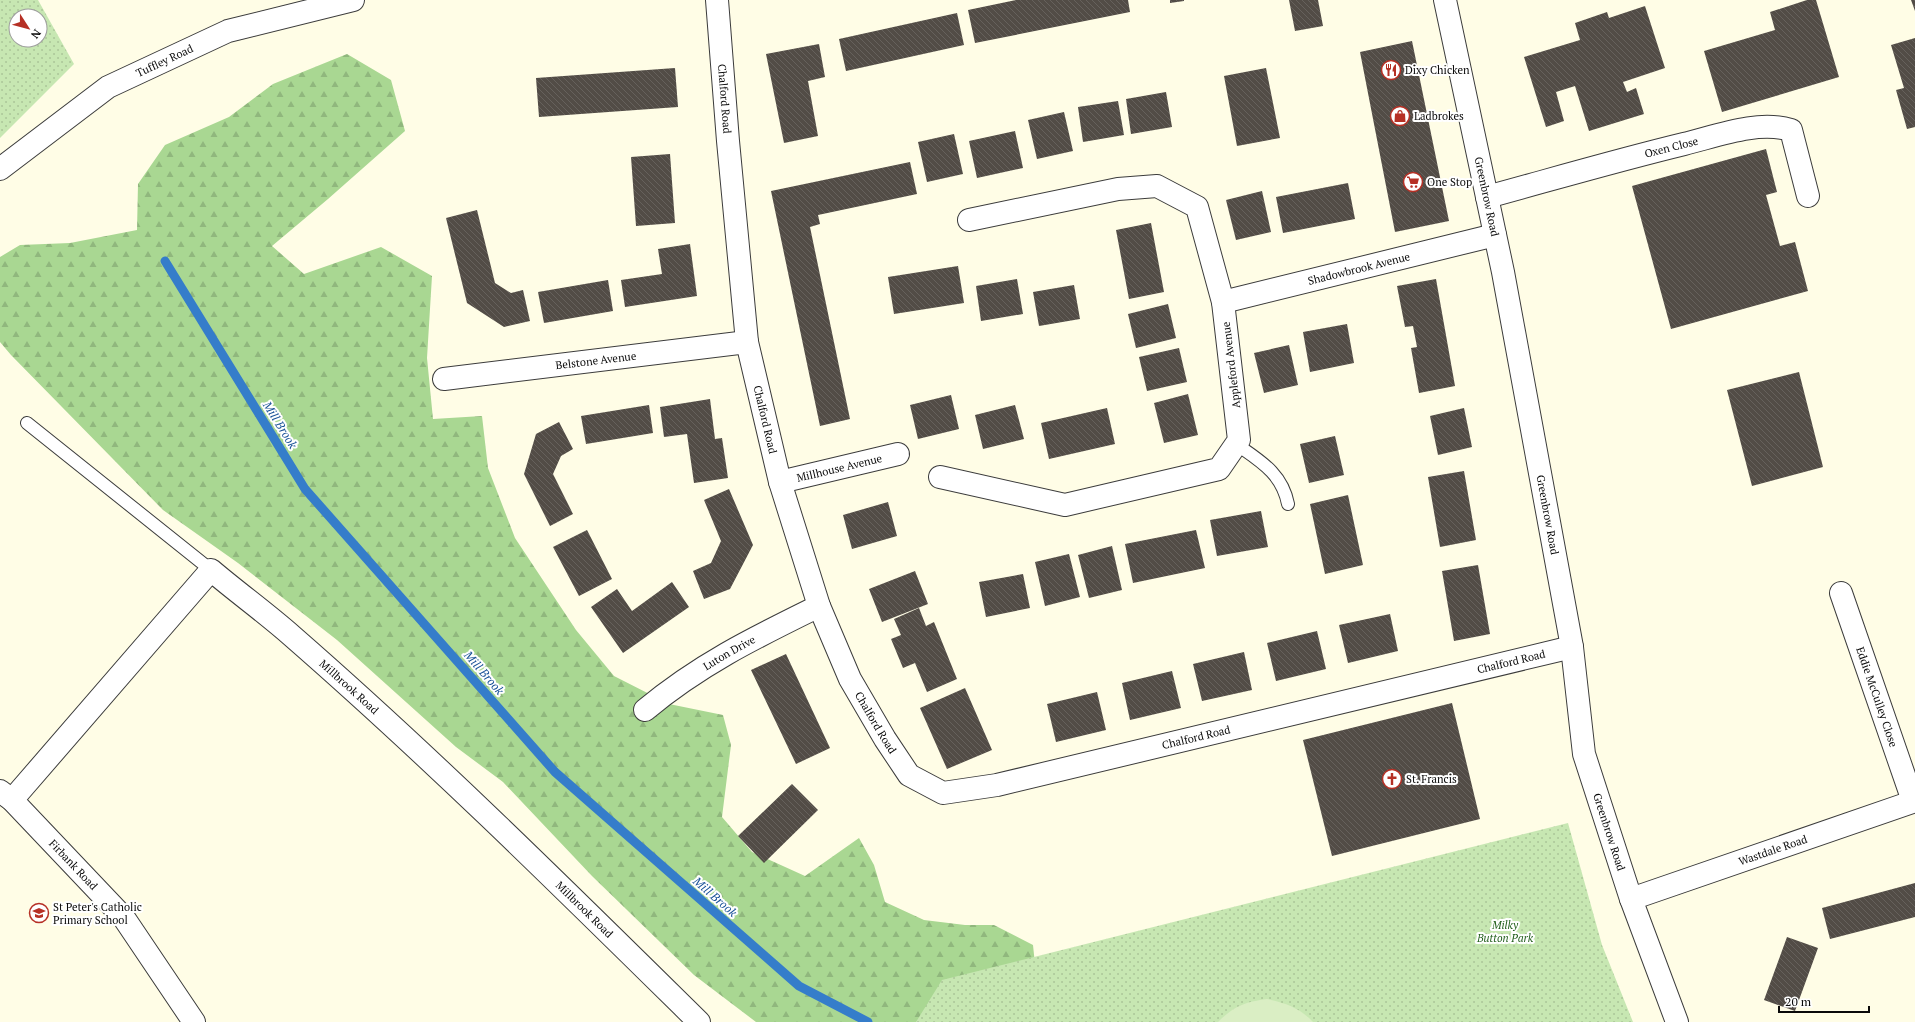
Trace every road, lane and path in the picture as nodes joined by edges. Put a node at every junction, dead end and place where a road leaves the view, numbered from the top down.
1 (353, 0) edge
2 (717, 0) edge
3 (1445, 0) edge
4 (0, 169) edge
5 (1808, 196) dead end
6 (1487, 197) junction
7 (970, 220) dead end
8 (1495, 234) junction
9 (1224, 302) junction
10 (748, 342) junction
11 (444, 379) dead end
12 (27, 423) dead end
13 (1236, 444) junction
14 (898, 454) dead end
15 (940, 477) dead end
16 (780, 482) junction
17 (1288, 504) dead end
18 (211, 570) junction
19 (1841, 593) dead end
20 (819, 606) junction
21 (1572, 647) junction
22 (645, 710) dead end
23 (6, 795) edge
24 (1914, 801) edge
25 (1630, 899) junction
26 (194, 1022) edge
27 (700, 1022) edge
28 (1677, 1022) edge

1 - 4 street, Tuffley Road
2 - 10 street, Chalford Road
3 - 6 street, Greenbrow Road
5 - 6 street, Oxen Close
6 - 8 street, Greenbrow Road
7 - 9 street, Appleford Avenue
8 - 9 street, Shadowbrook Avenue
8 - 21 street, Greenbrow Road
9 - 13 street, Appleford Avenue
10 - 11 street, Belstone Avenue
10 - 16 street, Chalford Road
12 - 18 lane
13 - 15 street
13 - 17 lane
14 - 16 street, Millhouse Avenue
16 - 20 street, Chalford Road
18 - 23 street
18 - 27 street, Millbrook Road
19 - 24 street, Eddie McCulley Close
20 - 21 street, Chalford Road
20 - 22 street, Luton Drive
21 - 25 street, Greenbrow Road
23 - 26 street, Firbank Road
24 - 25 street, Wastdale Road
25 - 28 street, Greenbrow Road

